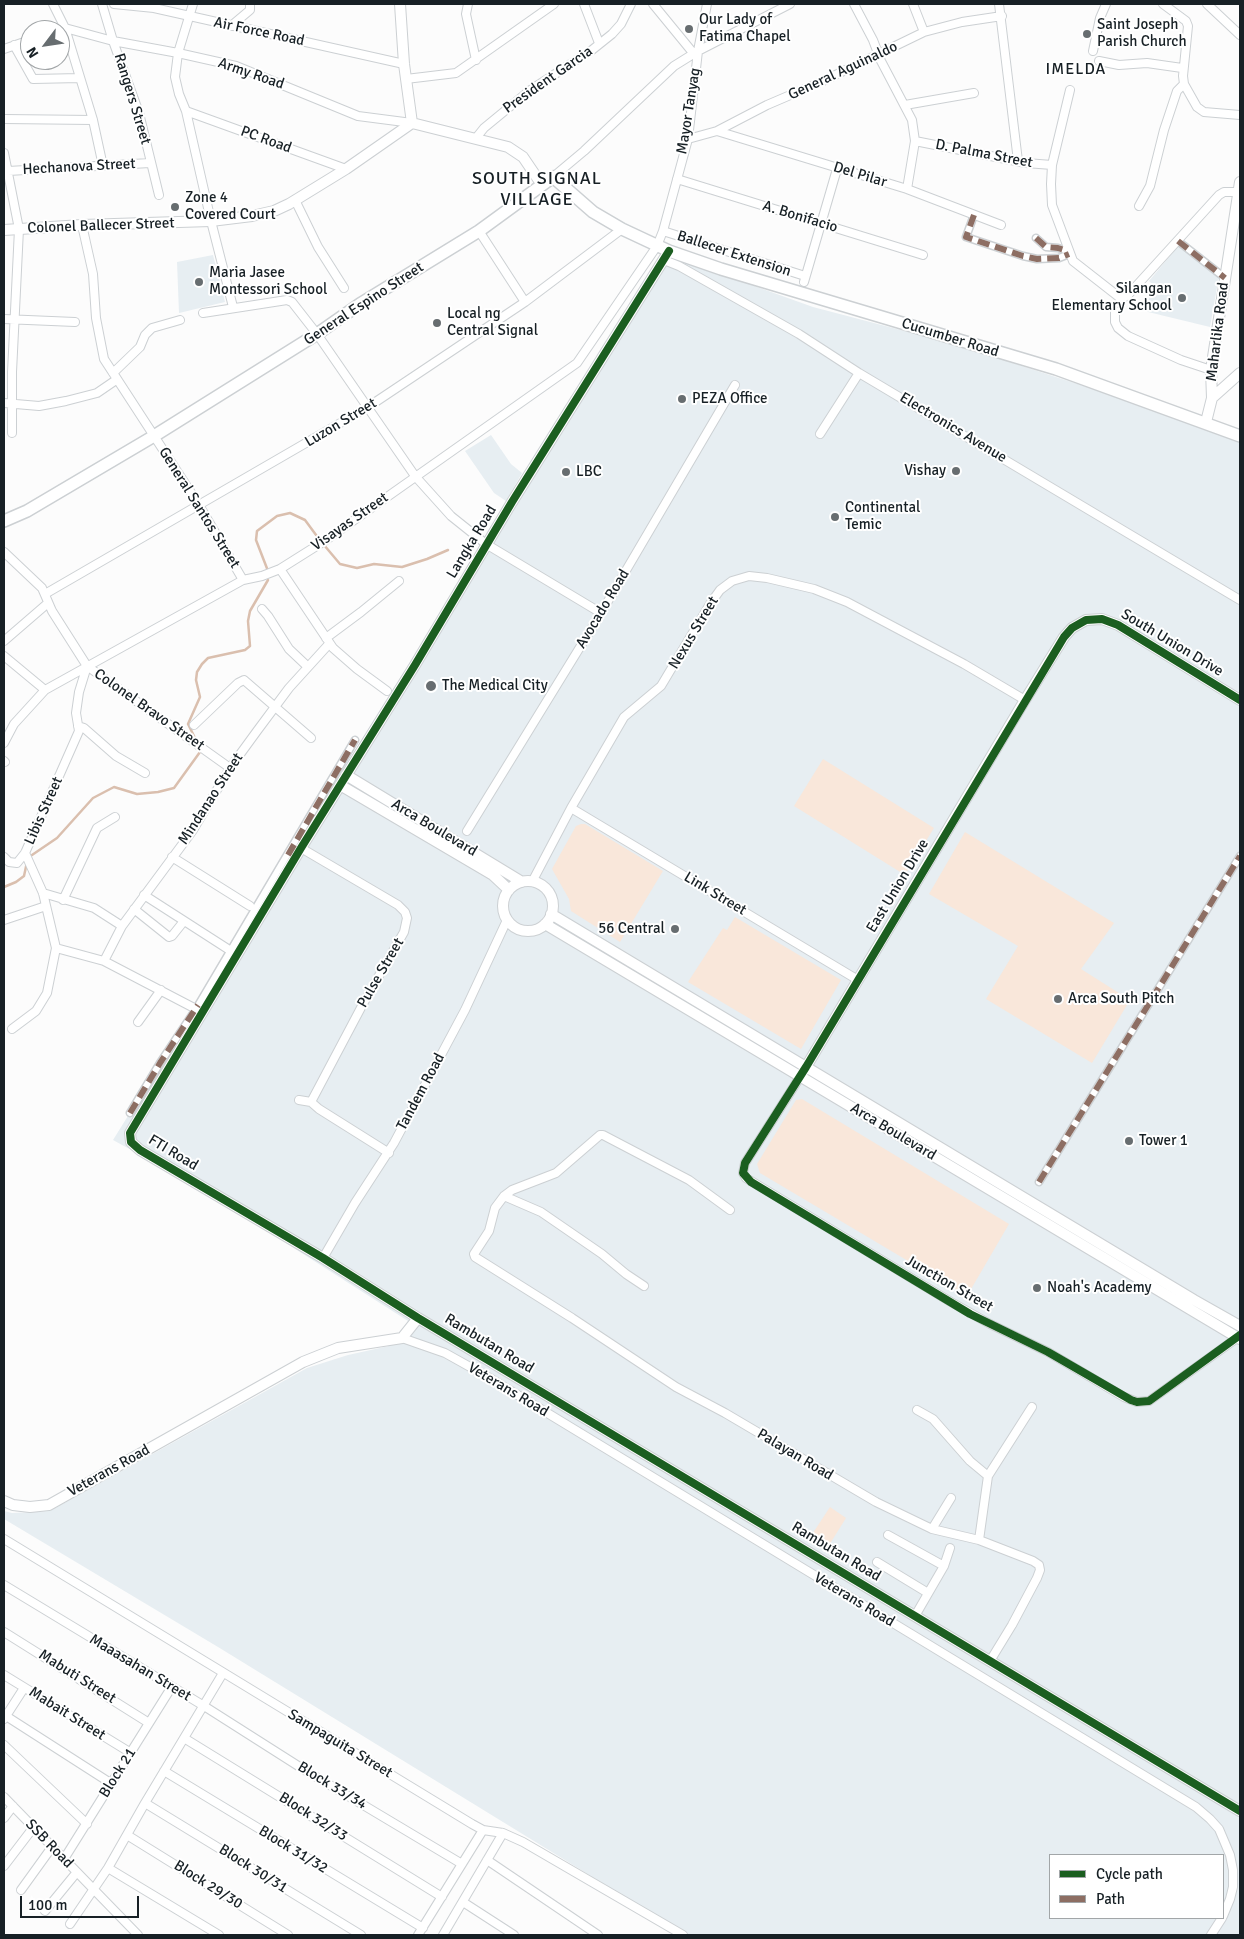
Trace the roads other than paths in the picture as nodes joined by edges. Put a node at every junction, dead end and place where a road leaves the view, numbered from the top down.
1 (54, 4) edge
2 (102, 4) edge
3 (114, 4) edge
4 (193, 4) edge
5 (250, 4) edge
6 (400, 4) edge
7 (468, 4) edge
8 (554, 4) edge
9 (584, 4) edge
10 (630, 4) edge
11 (653, 4) edge
12 (707, 4) edge
13 (790, 4) edge
14 (854, 4) edge
15 (913, 4) edge
16 (1000, 4) edge
17 (1106, 4) edge
18 (1163, 4) edge
19 (1208, 4) edge
20 (1002, 16) junction
21 (188, 17) junction
22 (59, 20) edge
23 (231, 26) junction
24 (70, 31) edge
25 (924, 32) junction
26 (1240, 34) edge
27 (113, 41) junction
28 (20, 43) edge
29 (600, 43) junction
30 (14, 45) junction
31 (4, 48) edge
32 (70, 51) edge
33 (1093, 51) dead end
34 (178, 53) junction
35 (696, 53) junction
36 (879, 54) junction
37 (476, 60) junction
38 (1099, 62) dead end
39 (404, 64) junction
40 (1182, 68) junction
41 (80, 78) junction
42 (406, 79) junction
43 (1184, 84) junction
44 (1070, 90) dead end
45 (974, 93) dead end
46 (905, 104) junction
47 (186, 111) junction
48 (1240, 115) edge
49 (4, 119) edge
50 (93, 120) junction
51 (412, 123) junction
52 (717, 131) junction
53 (476, 138) junction
54 (688, 139) junction
55 (915, 141) junction
56 (4, 153) edge
57 (1018, 161) junction
58 (150, 163) junction
59 (1052, 165) junction
60 (103, 166) junction
61 (346, 169) junction
62 (838, 169) junction
63 (8, 171) junction
64 (553, 177) junction
65 (676, 179) junction
66 (542, 185) junction
67 (1239, 187) edge
68 (907, 189) junction
69 (159, 195) dead end
70 (295, 200) junction
71 (1139, 206) dead end
72 (974, 215) junction
73 (211, 222) junction
74 (821, 223) junction
75 (82, 225) junction
76 (1237, 225) edge
77 (1001, 226) dead end
78 (622, 228) junction
79 (19, 229) junction
80 (4, 230) edge
81 (479, 231) junction
82 (663, 231) junction
83 (1036, 238) dead end
84 (1178, 241) junction
85 (657, 246) junction
86 (1068, 253) junction
87 (923, 255) dead end
88 (667, 256) junction
89 (1225, 278) junction
90 (344, 288) dead end
91 (525, 302) junction
92 (233, 307) junction
93 (1115, 311) dead end
94 (203, 313) dead end
95 (4, 319) edge
96 (14, 319) junction
97 (180, 320) dead end
98 (75, 322) dead end
99 (318, 334) junction
100 (1211, 370) junction
101 (859, 373) junction
102 (114, 376) junction
103 (1238, 377) edge
104 (734, 385) dead end
105 (1212, 398) junction
106 (8, 404) edge
107 (368, 407) junction
108 (1206, 422) junction
109 (12, 432) dead end
110 (820, 434) dead end
111 (154, 436) junction
112 (1240, 436) edge
113 (415, 476) junction
114 (199, 506) junction
115 (4, 521) edge
116 (486, 544) junction
117 (4, 552) edge
118 (280, 569) junction
119 (243, 580) junction
120 (398, 581) dead end
121 (45, 594) junction
122 (1240, 600) edge
123 (48, 603) junction
124 (262, 608) dead end
125 (601, 613) junction
126 (1086, 620) joint
127 (4, 641) edge
128 (328, 641) junction
129 (4, 656) edge
130 (87, 666) junction
131 (308, 666) junction
132 (45, 690) junction
133 (387, 691) dead end
134 (1025, 700) junction
135 (1240, 700) edge
136 (274, 707) junction
137 (194, 725) dead end
138 (78, 726) junction
139 (311, 738) dead end
140 (355, 740) dead end
141 (4, 743) edge
142 (230, 768) junction
143 (145, 773) dead end
144 (346, 775) junction
145 (340, 785) junction
146 (572, 808) junction
147 (115, 818) dead end
148 (308, 826) junction
149 (467, 831) dead end
150 (301, 848) junction
151 (25, 853) junction
152 (1240, 856) edge
153 (4, 857) edge
154 (172, 857) junction
155 (527, 882) junction
156 (509, 890) junction
157 (43, 893) junction
158 (144, 896) junction
159 (63, 900) junction
160 (46, 906) junction
161 (250, 906) dead end
162 (134, 909) junction
163 (551, 914) junction
164 (4, 920) edge
165 (507, 920) junction
166 (184, 921) junction
167 (545, 924) junction
168 (122, 926) junction
169 (56, 948) junction
170 (230, 951) junction
171 (104, 961) junction
172 (858, 980) junction
173 (162, 990) junction
174 (196, 1009) junction
175 (138, 1022) dead end
176 (12, 1029) dead end
177 (806, 1067) junction
178 (800, 1077) junction
179 (299, 1100) dead end
180 (311, 1102) junction
181 (130, 1113) dead end
182 (389, 1153) junction
183 (743, 1173) joint
184 (1039, 1182) dead end
185 (504, 1196) junction
186 (730, 1210) dead end
187 (323, 1258) junction
188 (644, 1286) dead end
189 (418, 1318) junction
190 (1240, 1326) edge
191 (1239, 1337) edge
192 (402, 1338) junction
193 (1032, 1407) dead end
194 (917, 1410) dead end
195 (988, 1476) junction
196 (951, 1498) dead end
197 (4, 1501) edge
198 (932, 1528) junction
199 (888, 1535) dead end
200 (4, 1539) edge
201 (979, 1540) junction
202 (950, 1548) dead end
203 (877, 1562) dead end
204 (944, 1566) junction
205 (4, 1585) edge
206 (928, 1593) junction
207 (915, 1616) junction
208 (4, 1632) edge
209 (990, 1661) junction
210 (224, 1674) junction
211 (4, 1675) edge
212 (24, 1688) junction
213 (171, 1688) junction
214 (204, 1706) junction
215 (5, 1718) edge
216 (149, 1723) junction
217 (184, 1738) junction
218 (4, 1745) edge
219 (131, 1753) junction
220 (164, 1770) junction
221 (112, 1784) junction
222 (4, 1797) edge
223 (145, 1802) junction
224 (13, 1806) junction
225 (1240, 1811) edge
226 (4, 1818) edge
227 (87, 1824) junction
228 (33, 1828) junction
229 (483, 1830) junction
230 (504, 1833) junction
231 (127, 1835) junction
232 (52, 1847) junction
233 (64, 1859) junction
234 (488, 1860) junction
235 (462, 1864) junction
236 (4, 1866) edge
237 (108, 1868) junction
238 (77, 1872) junction
239 (97, 1886) junction
240 (21, 1890) dead end
241 (442, 1897) junction
242 (463, 1902) junction
243 (45, 1911) dead end
244 (1224, 1912) edge
245 (1221, 1919) edge
246 (70, 1924) dead end
247 (421, 1932) edge
248 (138, 1935) edge
249 (218, 1935) edge
250 (288, 1935) edge
251 (361, 1935) edge
252 (443, 1935) edge
253 (514, 1935) edge
254 (598, 1935) edge
255 (683, 1935) edge
256 (1211, 1935) edge

1 - 22 street
2 - 27 street, Rangers Street
3 - 21 street, Air Force Road
4 - 21 street
5 - 23 street
6 - 39 street
7 - 37 street
8 - 37 street
9 - 29 street, President Garcia
10 - 29 street, President Garcia
11 - 35 street
12 - 35 street, Mayor Tanyag
13 - 35 street, General Espino Street
14 - 36 street
15 - 25 street
16 - 20 street
17 - 33 street
18 - 40 street
19 - 26 street
20 - 25 street, General Aguinaldo
20 - 57 street
21 - 23 street, Air Force Road
21 - 34 street
23 - 39 street, Air Force Road
24 - 27 street, Army Road
25 - 36 street, General Aguinaldo
27 - 34 street, Army Road
27 - 58 street, Rangers Street
28 - 30 street
29 - 53 street, President Garcia
30 - 31 street
30 - 41 street
32 - 41 street
34 - 47 street
34 - 51 street, Army Road
35 - 54 street, Mayor Tanyag
35 - 64 street, General Espino Street
36 - 46 street
36 - 52 street, General Aguinaldo
37 - 42 street
38 - 40 street
39 - 42 street
40 - 43 street
41 - 50 street
42 - 51 street
43 - 48 street
43 - 71 street
44 - 59 street
45 - 46 street
46 - 55 street
47 - 61 street, PC Road
47 - 73 street
49 - 50 street
50 - 60 street
51 - 53 street
51 - 61 street, Colonel Ballecer Street
52 - 54 street, General Aguinaldo
52 - 62 street, Del Pilar
53 - 66 street
54 - 65 street, Mayor Tanyag
55 - 57 street, D. Palma Street
55 - 68 street
56 - 63 street
57 - 59 street, D. Palma Street
58 - 60 street, Hechanova Street
58 - 69 street, Rangers Street
59 - 86 street
60 - 63 street, Hechanova Street
61 - 70 street, Colonel Ballecer Street
62 - 68 street, Del Pilar
62 - 74 street
63 - 79 street
64 - 66 main road, General Espino Street
64 - 78 main road
65 - 74 street, A. Bonifacio
65 - 82 street, Mayor Tanyag
66 - 81 main road, General Espino Street
67 - 76 street, Maharlika Road
67 - 84 street
68 - 72 street, Del Pilar
70 - 73 street, Colonel Ballecer Street
70 - 90 street
72 - 77 street, Del Pilar
72 - 86 street
73 - 75 street, Colonel Ballecer Street
73 - 92 street
74 - 82 street, Ballecer Extension
74 - 87 street, A. Bonifacio
75 - 79 street, Colonel Ballecer Street
75 - 102 street, General Santos Street
76 - 89 street, Maharlika Road
78 - 85 main road
78 - 91 street, Luzon Street
79 - 80 street, Colonel Ballecer Street
79 - 96 street
81 - 91 street
81 - 99 main road, General Espino Street
82 - 85 street, Mayor Tanyag
83 - 86 street
84 - 86 street
84 - 89 street
85 - 88 main road, Cucumber Road
85 - 113 street, Visayas Street
88 - 101 street, Electronics Avenue
88 - 108 main road, Cucumber Road
88 - 116 street, Langka Road
89 - 100 street, Maharlika Road
91 - 107 street, Luzon Street
92 - 94 street
92 - 99 street
93 - 100 street
95 - 96 street
96 - 98 street
96 - 106 street
97 - 102 street
99 - 107 street
99 - 111 main road, General Espino Street
100 - 105 street, Maharlika Road
101 - 110 street
101 - 122 street, Electronics Avenue
102 - 106 street
102 - 111 street, General Santos Street
103 - 105 street
104 - 125 street, Avocado Road
105 - 108 street, Maharlika Road
106 - 109 street
107 - 113 street
107 - 114 street, Luzon Street
108 - 112 main road, Cucumber Road
111 - 114 street, General Santos Street
111 - 115 main road, General Espino Street
113 - 116 street
113 - 118 street, Visayas Street
114 - 119 street, General Santos Street
114 - 121 street, Luzon Street
116 - 125 street, Langka Road
116 - 144 street, Langka Road
117 - 121 street, Colonel Bravo Street
118 - 119 street, Visayas Street
118 - 128 street
119 - 130 street, Visayas Street
120 - 128 street, Mindanao Street
121 - 123 street, Colonel Bravo Street
123 - 127 street
123 - 130 street, Colonel Bravo Street
124 - 131 street
125 - 149 street, Avocado Road
126 - 134 street, East Union Drive
126 - 135 street, South Union Drive
128 - 131 street, Mindanao Street
128 - 133 street
129 - 132 street
130 - 132 street, Visayas Street
130 - 138 street, Libis Street
130 - 142 street, Colonel Bravo Street
131 - 136 street, Mindanao Street
132 - 141 street, Visayas Street
134 - 146 street, Nexus Street
134 - 172 street, East Union Drive
136 - 137 street
136 - 139 street
136 - 142 street, Mindanao Street
138 - 143 street
138 - 151 street, Libis Street
140 - 148 street
142 - 154 street, Mindanao Street
144 - 145 street, Langka Road
144 - 155 street, Arca Boulevard
145 - 148 street, Langka Road
145 - 156 street, Arca Boulevard
146 - 155 street, Nexus Street
146 - 172 street, Link Street
147 - 159 street
148 - 150 street, Langka Road
148 - 170 street
150 - 180 street, Pulse Street
150 - 187 street, FTI Road
151 - 153 street
151 - 157 street, Libis Street
152 - 184 street
154 - 158 street, Mindanao Street
154 - 161 street
155 - 156 street
155 - 163 street
156 - 165 street
157 - 159 street
157 - 160 street, Libis Street
158 - 162 street, Mindanao Street
158 - 166 street
159 - 168 street
160 - 164 street
160 - 169 street, Libis Street
162 - 166 street
162 - 168 street, Mindanao Street
163 - 167 street
163 - 177 street, Arca Boulevard
165 - 167 street
165 - 182 street, Tandem Road
166 - 170 street
167 - 178 street, Arca Boulevard
168 - 171 street, Mindanao Street
169 - 171 street
169 - 176 street, Libis Street
170 - 174 street
171 - 173 street
172 - 177 street, East Union Drive
173 - 174 street
173 - 175 street
174 - 181 street
177 - 178 street, East Union Drive
177 - 190 street, Arca Boulevard
178 - 183 street, East Union Drive
178 - 191 street, Arca Boulevard
179 - 180 street
180 - 182 street
182 - 187 street, Tandem Road
183 - 191 street, Junction Street
185 - 186 street
185 - 188 street
185 - 198 street, Palayan Road
187 - 189 street, FTI Road
189 - 192 street
189 - 207 street, Rambutan Road
192 - 197 street, Veterans Road
192 - 244 street, Veterans Road
193 - 195 street
194 - 195 street
195 - 201 street
196 - 198 street
198 - 201 street, Palayan Road
199 - 204 street
200 - 210 street, Sampaguita Street
201 - 209 street, Palayan Road
202 - 204 street
203 - 206 street
204 - 206 street
205 - 213 street, Maaasahan Street
206 - 207 street
207 - 209 street, Rambutan Road
208 - 216 street, Mabuti Street
209 - 225 street, Rambutan Road
210 - 214 street
210 - 229 street, Sampaguita Street
211 - 212 street, Mabait Street
212 - 215 street
212 - 219 street, Mabait Street
213 - 214 street, Maaasahan Street
213 - 216 street, Block 21
214 - 217 street, Maaasahan Street
214 - 235 street, Block 33/34
215 - 221 street
216 - 219 street, Block 21
217 - 220 street, Maaasahan Street
217 - 241 street, Block 32/33
218 - 227 street
219 - 221 street, Block 21
220 - 223 street, Maaasahan Street
220 - 247 street, Block 31/32
221 - 227 street, Block 21
222 - 224 street, SSB Road
223 - 231 street, Maaasahan Street
223 - 251 street, Block 30/31
224 - 226 street
224 - 228 street, SSB Road
227 - 233 street, Block 21
228 - 232 street, SSB Road
228 - 236 street
229 - 230 street, Sampaguita Street
229 - 235 street
230 - 234 street
230 - 255 street, Sampaguita Street
231 - 237 street, Maaasahan Street
231 - 250 street, Block 29/30
232 - 233 street, SSB Road
232 - 240 street
233 - 238 street, SSB Road
234 - 242 street
234 - 254 street
235 - 241 street
237 - 239 street, Maaasahan Street
237 - 249 street
238 - 239 street, SSB Road
238 - 243 street
239 - 246 street, Maaasahan Street
239 - 248 street
241 - 247 street
242 - 252 street
242 - 253 street
245 - 256 street, Veterans Road

